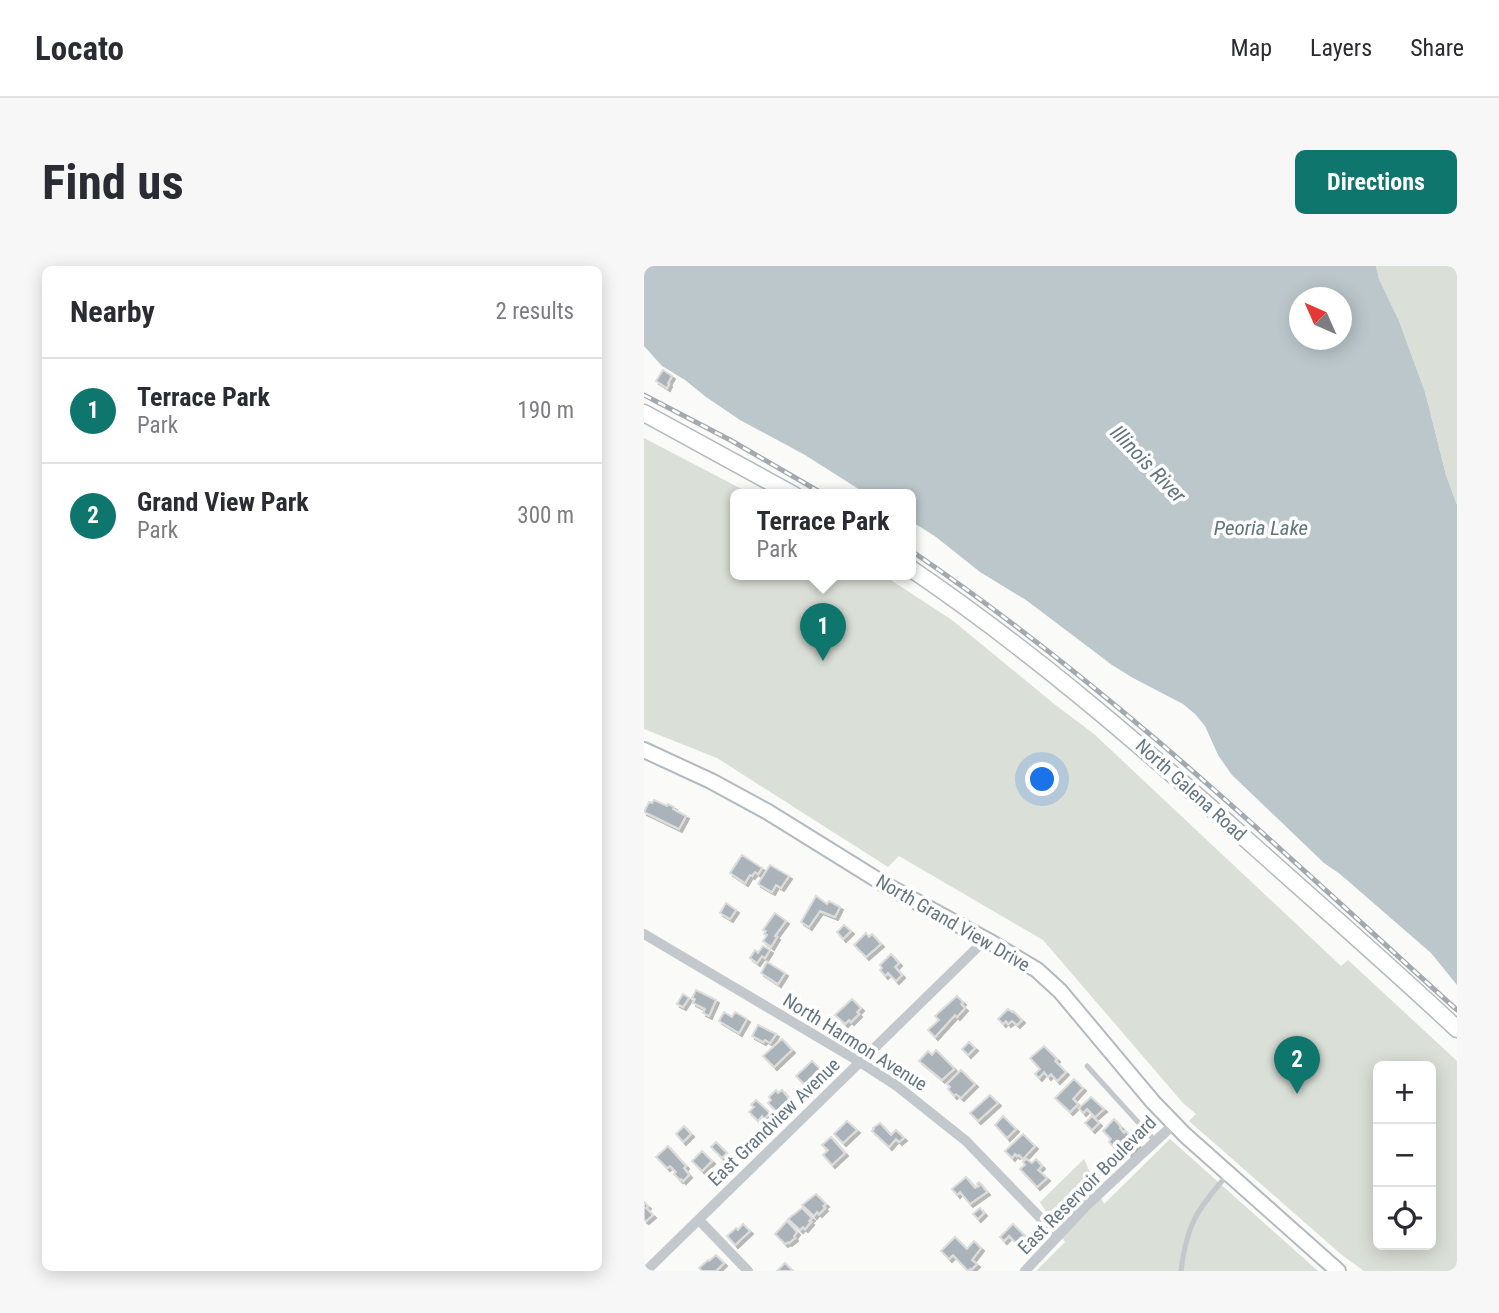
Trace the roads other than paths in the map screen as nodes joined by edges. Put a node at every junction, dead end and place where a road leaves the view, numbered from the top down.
1 (644, 413) edge
2 (783, 489) edge
3 (916, 572) edge
4 (644, 750) edge
5 (644, 934) edge
6 (985, 940) junction
7 (1457, 1029) edge
8 (860, 1062) junction
9 (1087, 1066) dead end
10 (1174, 1124) junction
11 (1156, 1142) junction
12 (1228, 1174) junction
13 (699, 1220) junction
14 (1058, 1236) junction
15 (646, 1271) edge
16 (748, 1271) edge
17 (1025, 1271) edge
18 (1181, 1271) edge
19 (1338, 1271) edge

1 - 2 main road
3 - 7 main road, North Galena Road
4 - 6 street, North Grand View Drive
5 - 8 street, North Harmon Avenue
6 - 8 street, East Grandview Avenue
6 - 10 street, North Grand View Drive
8 - 13 street, East Grandview Avenue
8 - 14 street, North Harmon Avenue
9 - 11 lane
10 - 11 street, East Reservoir Boulevard
10 - 12 street, North Grand View Drive
11 - 14 street, East Reservoir Boulevard
12 - 18 lane
12 - 19 street, North Grand View Drive
13 - 15 street, East Grandview Avenue
13 - 16 street
14 - 17 street, East Reservoir Boulevard

